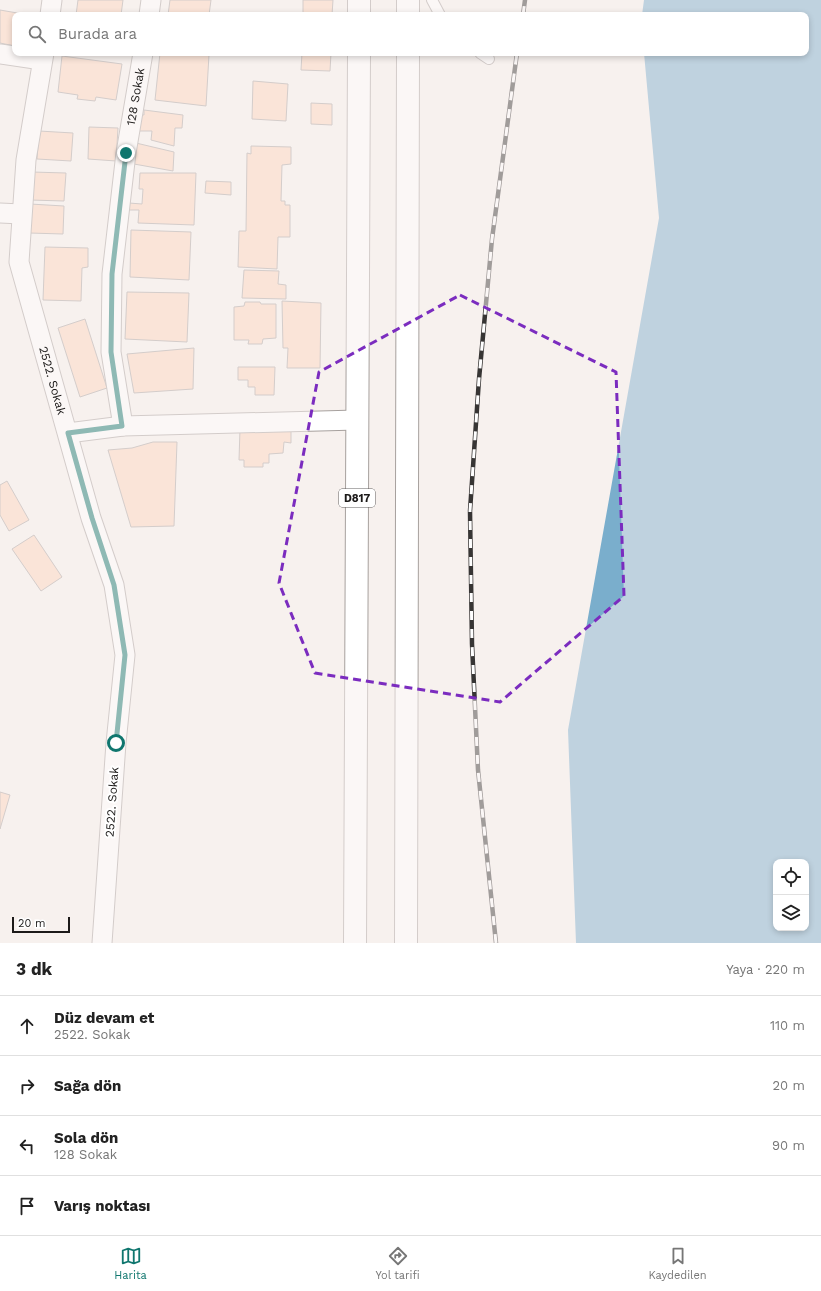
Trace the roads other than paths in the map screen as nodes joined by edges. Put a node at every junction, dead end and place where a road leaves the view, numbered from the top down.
1 (52, 0) edge
2 (151, 0) edge
3 (359, 0) edge
4 (408, 0) edge
5 (432, 0) edge
6 (50, 12) edge
7 (149, 12) edge
8 (359, 12) edge
9 (408, 12) edge
10 (438, 12) edge
11 (0, 54) edge
12 (12, 55) edge
13 (29, 56) edge
14 (142, 56) edge
15 (359, 56) edge
16 (408, 56) edge
17 (484, 56) edge
18 (43, 57) edge
19 (489, 59) dead end
20 (0, 213) edge
21 (21, 214) junction
22 (358, 420) junction
23 (122, 426) junction
24 (68, 433) junction
25 (102, 943) edge
26 (355, 943) edge
27 (406, 943) edge

1 - 6 street
2 - 7 street
3 - 8 highway
4 - 9 highway
5 - 10 lane
11 - 12 street
13 - 18 street
14 - 23 street, 128 Sokak
15 - 22 highway, D817
16 - 27 highway
17 - 19 lane
18 - 21 street, 2522. Sokak
20 - 21 street
21 - 24 street, 2522. Sokak
22 - 23 street
22 - 26 highway, D817
23 - 24 street
24 - 25 street, 2522. Sokak

